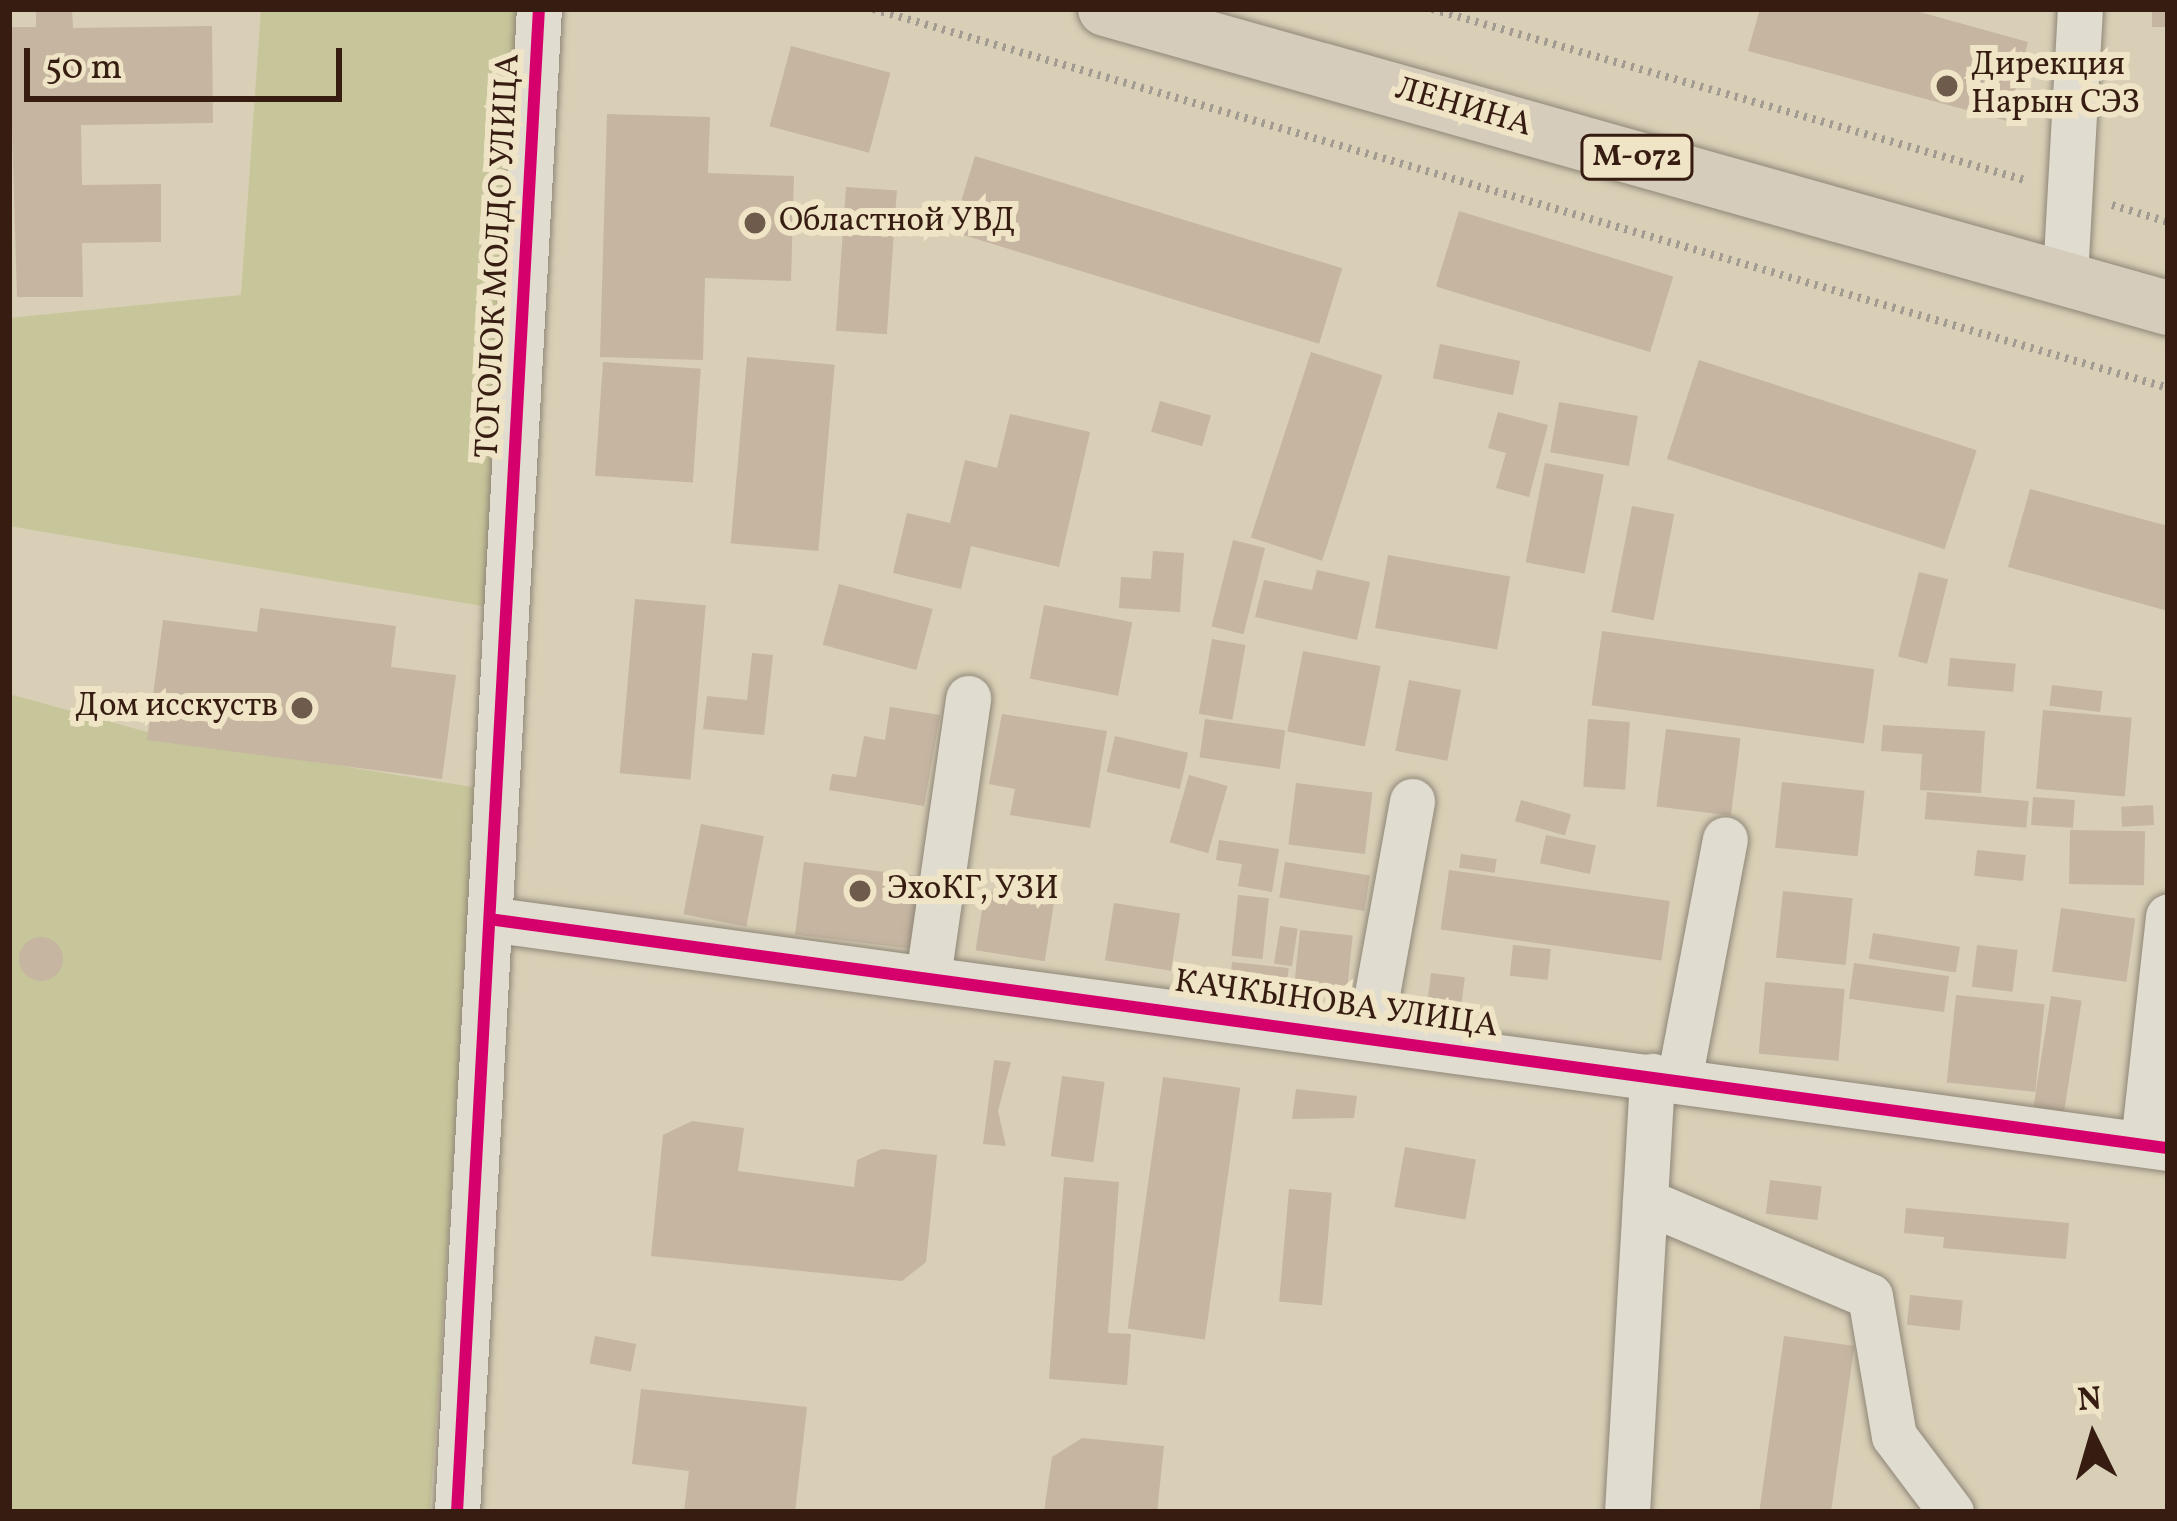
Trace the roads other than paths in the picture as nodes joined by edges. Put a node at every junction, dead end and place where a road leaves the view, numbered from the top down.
1 (538, 9) edge
2 (1105, 9) edge
3 (2080, 9) edge
4 (2065, 276) junction
5 (2168, 308) edge
6 (968, 698) dead end
7 (1412, 801) dead end
8 (1725, 839) dead end
9 (2168, 916) edge
10 (496, 920) junction
11 (928, 977) junction
12 (1369, 1038) junction
13 (1666, 1078) junction
14 (2156, 1145) edge
15 (1645, 1201) junction
16 (457, 1512) edge
17 (1627, 1512) edge
18 (1951, 1512) edge

1 - 10 street, ТОГОЛОК МОЛДО УЛИЦА
2 - 4 main road, ЛЕНИНА / М-072
3 - 4 street
4 - 5 main road, ЛЕНИНА / М-072
6 - 11 street
7 - 12 street
8 - 13 street
9 - 14 street
10 - 11 street, КАЧКЫНОВА УЛИЦА
10 - 16 street, ТОГОЛОК МОЛДО УЛИЦА
11 - 12 street, КАЧКЫНОВА УЛИЦА
12 - 13 street, КАЧКЫНОВА УЛИЦА
13 - 14 street, КАЧКЫНОВА УЛИЦА
13 - 15 street
15 - 17 street
15 - 18 street

